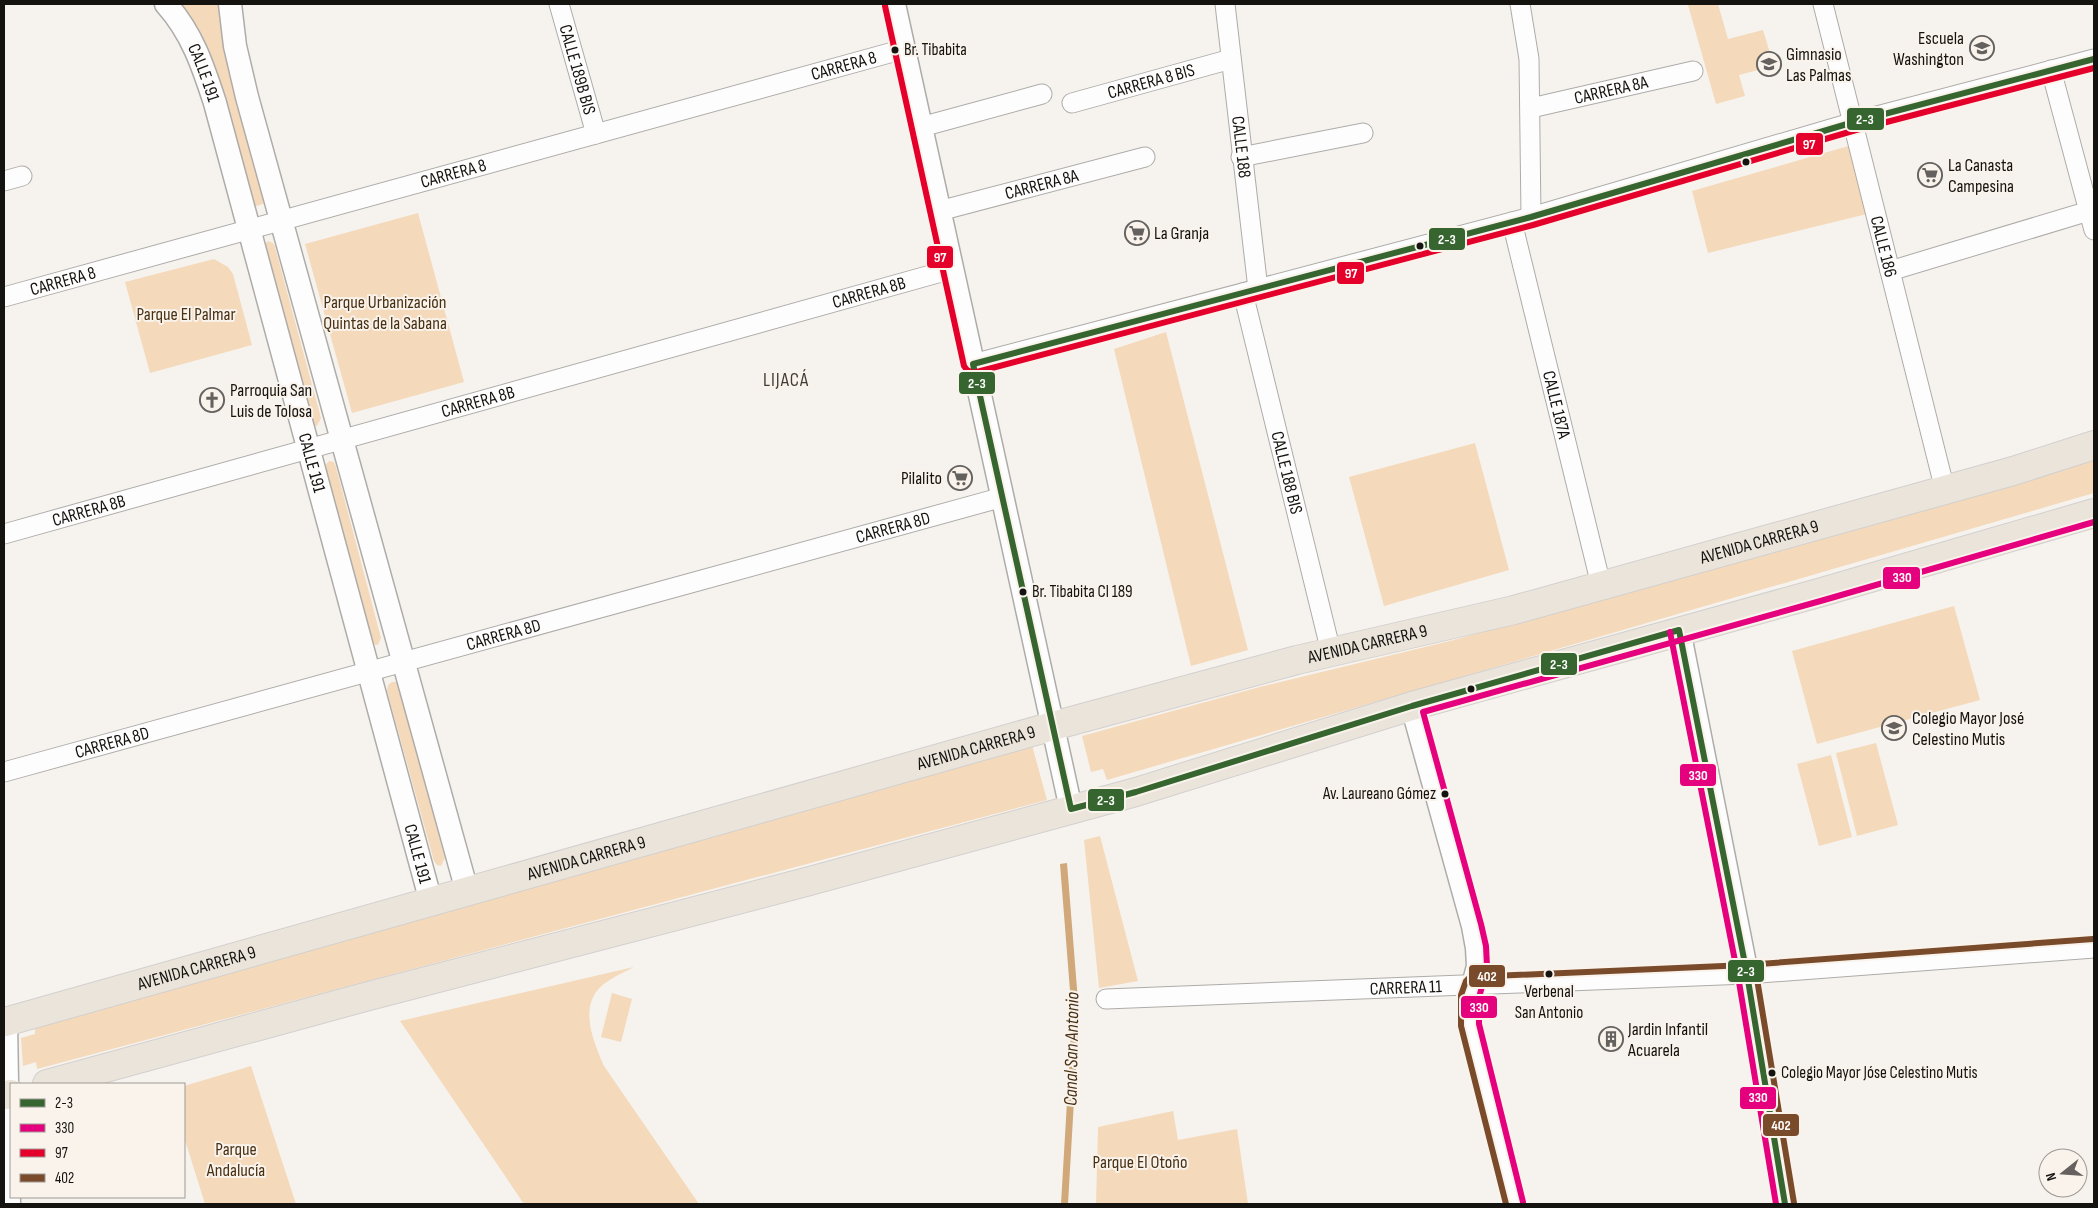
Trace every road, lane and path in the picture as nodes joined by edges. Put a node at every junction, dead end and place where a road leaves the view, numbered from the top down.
1 (166, 4) edge
2 (230, 4) edge
3 (559, 4) edge
4 (894, 4) edge
5 (1225, 4) edge
6 (1520, 4) edge
7 (1823, 4) edge
8 (904, 49) junction
9 (2094, 58) edge
10 (1231, 59) junction
11 (2051, 70) junction
12 (1693, 71) dead end
13 (1042, 94) dead end
14 (1072, 103) dead end
15 (1531, 108) junction
16 (1854, 122) junction
17 (921, 127) junction
18 (1364, 133) dead end
19 (596, 134) junction
20 (1145, 157) dead end
21 (1241, 157) junction
22 (22, 176) dead end
23 (4, 181) edge
24 (939, 211) junction
25 (2089, 211) junction
26 (1532, 217) junction
27 (281, 220) junction
28 (1512, 222) junction
29 (248, 229) junction
30 (2094, 230) edge
31 (952, 269) junction
32 (1890, 271) junction
33 (1251, 291) junction
34 (4, 297) edge
35 (973, 364) junction
36 (342, 440) junction
37 (2094, 445) edge
38 (309, 450) junction
39 (1944, 490) junction
40 (1003, 497) junction
41 (2094, 513) edge
42 (4, 534) edge
43 (1601, 586) junction
44 (1679, 630) junction
45 (1331, 652) junction
46 (404, 662) junction
47 (369, 672) junction
48 (1412, 706) junction
49 (1053, 726) junction
50 (4, 772) edge
51 (1071, 810) junction
52 (467, 891) junction
53 (431, 902) junction
54 (2094, 948) edge
55 (1747, 974) junction
56 (1474, 985) junction
57 (1106, 999) dead end
58 (5, 1022) edge
59 (51, 1083) edge
60 (9, 1095) edge
61 (7, 1204) edge
62 (1513, 1204) edge
63 (1785, 1204) edge

1 - 29 street, CALLE 191
2 - 27 street, CALLE 191
3 - 19 street, CALLE 189B BIS
4 - 8 street
5 - 10 street, CALLE 188
6 - 15 street
7 - 16 street, CALLE 186
8 - 17 street
8 - 19 street, CARRERA 8
9 - 11 street
10 - 14 street, CARRERA 8 BIS
10 - 21 street, CALLE 188
11 - 16 street
11 - 25 street
12 - 15 street, CARRERA 8A
13 - 17 street
15 - 26 street
16 - 26 street
16 - 32 street, CALLE 186
17 - 24 street
18 - 21 street
19 - 27 street, CARRERA 8
20 - 24 street, CARRERA 8A
21 - 33 street, CALLE 188
22 - 23 street
24 - 31 street
25 - 30 street
25 - 32 street
26 - 28 street
27 - 29 street, CARRERA 8
27 - 36 street, CALLE 191
28 - 33 street
28 - 43 street, CALLE 187A
29 - 34 street, CARRERA 8
29 - 38 street, CALLE 191
31 - 35 street
31 - 36 street, CARRERA 8B
32 - 39 street, CALLE 186
33 - 35 street
33 - 45 street, CALLE 188 BIS
35 - 40 street
36 - 38 street, CARRERA 8B
36 - 46 street, CALLE 191
37 - 39 main road, AVENIDA CARRERA 9
38 - 42 street, CARRERA 8B
38 - 47 street, CALLE 191
39 - 43 main road, AVENIDA CARRERA 9
40 - 46 street, CARRERA 8D
40 - 49 street
41 - 44 main road
43 - 45 main road, AVENIDA CARRERA 9
44 - 48 main road
44 - 55 street
45 - 49 main road, AVENIDA CARRERA 9
46 - 47 street, CARRERA 8D
46 - 52 street, CALLE 191
47 - 50 street, CARRERA 8D
47 - 53 street, CALLE 191
48 - 51 main road
48 - 56 street
49 - 51 street
49 - 52 main road, AVENIDA CARRERA 9
51 - 59 main road
52 - 53 main road, AVENIDA CARRERA 9
53 - 58 main road, AVENIDA CARRERA 9
54 - 55 street, CARRERA 11
55 - 56 street, CARRERA 11
55 - 63 street
56 - 57 street, CARRERA 11
56 - 62 street
58 - 60 main road
60 - 61 main road

